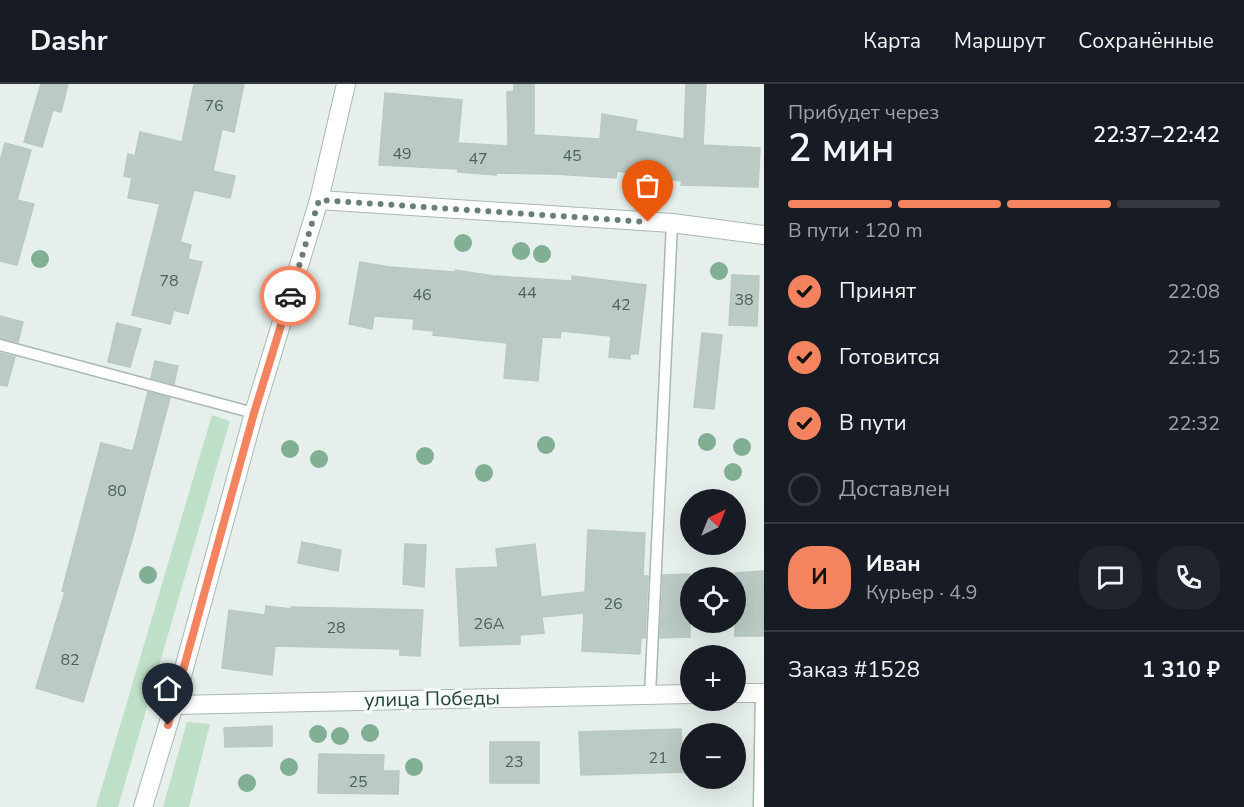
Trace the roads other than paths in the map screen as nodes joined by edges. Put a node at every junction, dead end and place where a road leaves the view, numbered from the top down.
1 (346, 84) edge
2 (319, 200) junction
3 (672, 223) junction
4 (764, 235) edge
5 (0, 345) edge
6 (254, 413) junction
7 (746, 693) edge
8 (762, 693) edge
9 (680, 694) edge
10 (650, 695) junction
11 (174, 705) junction
12 (143, 807) edge
13 (759, 807) edge

1 - 2 street
2 - 3 street
2 - 6 street
3 - 4 street
3 - 10 lane
5 - 6 lane
6 - 11 street
7 - 8 street
8 - 13 lane
9 - 10 street, улица Победы
10 - 11 street, улица Победы
11 - 12 street

